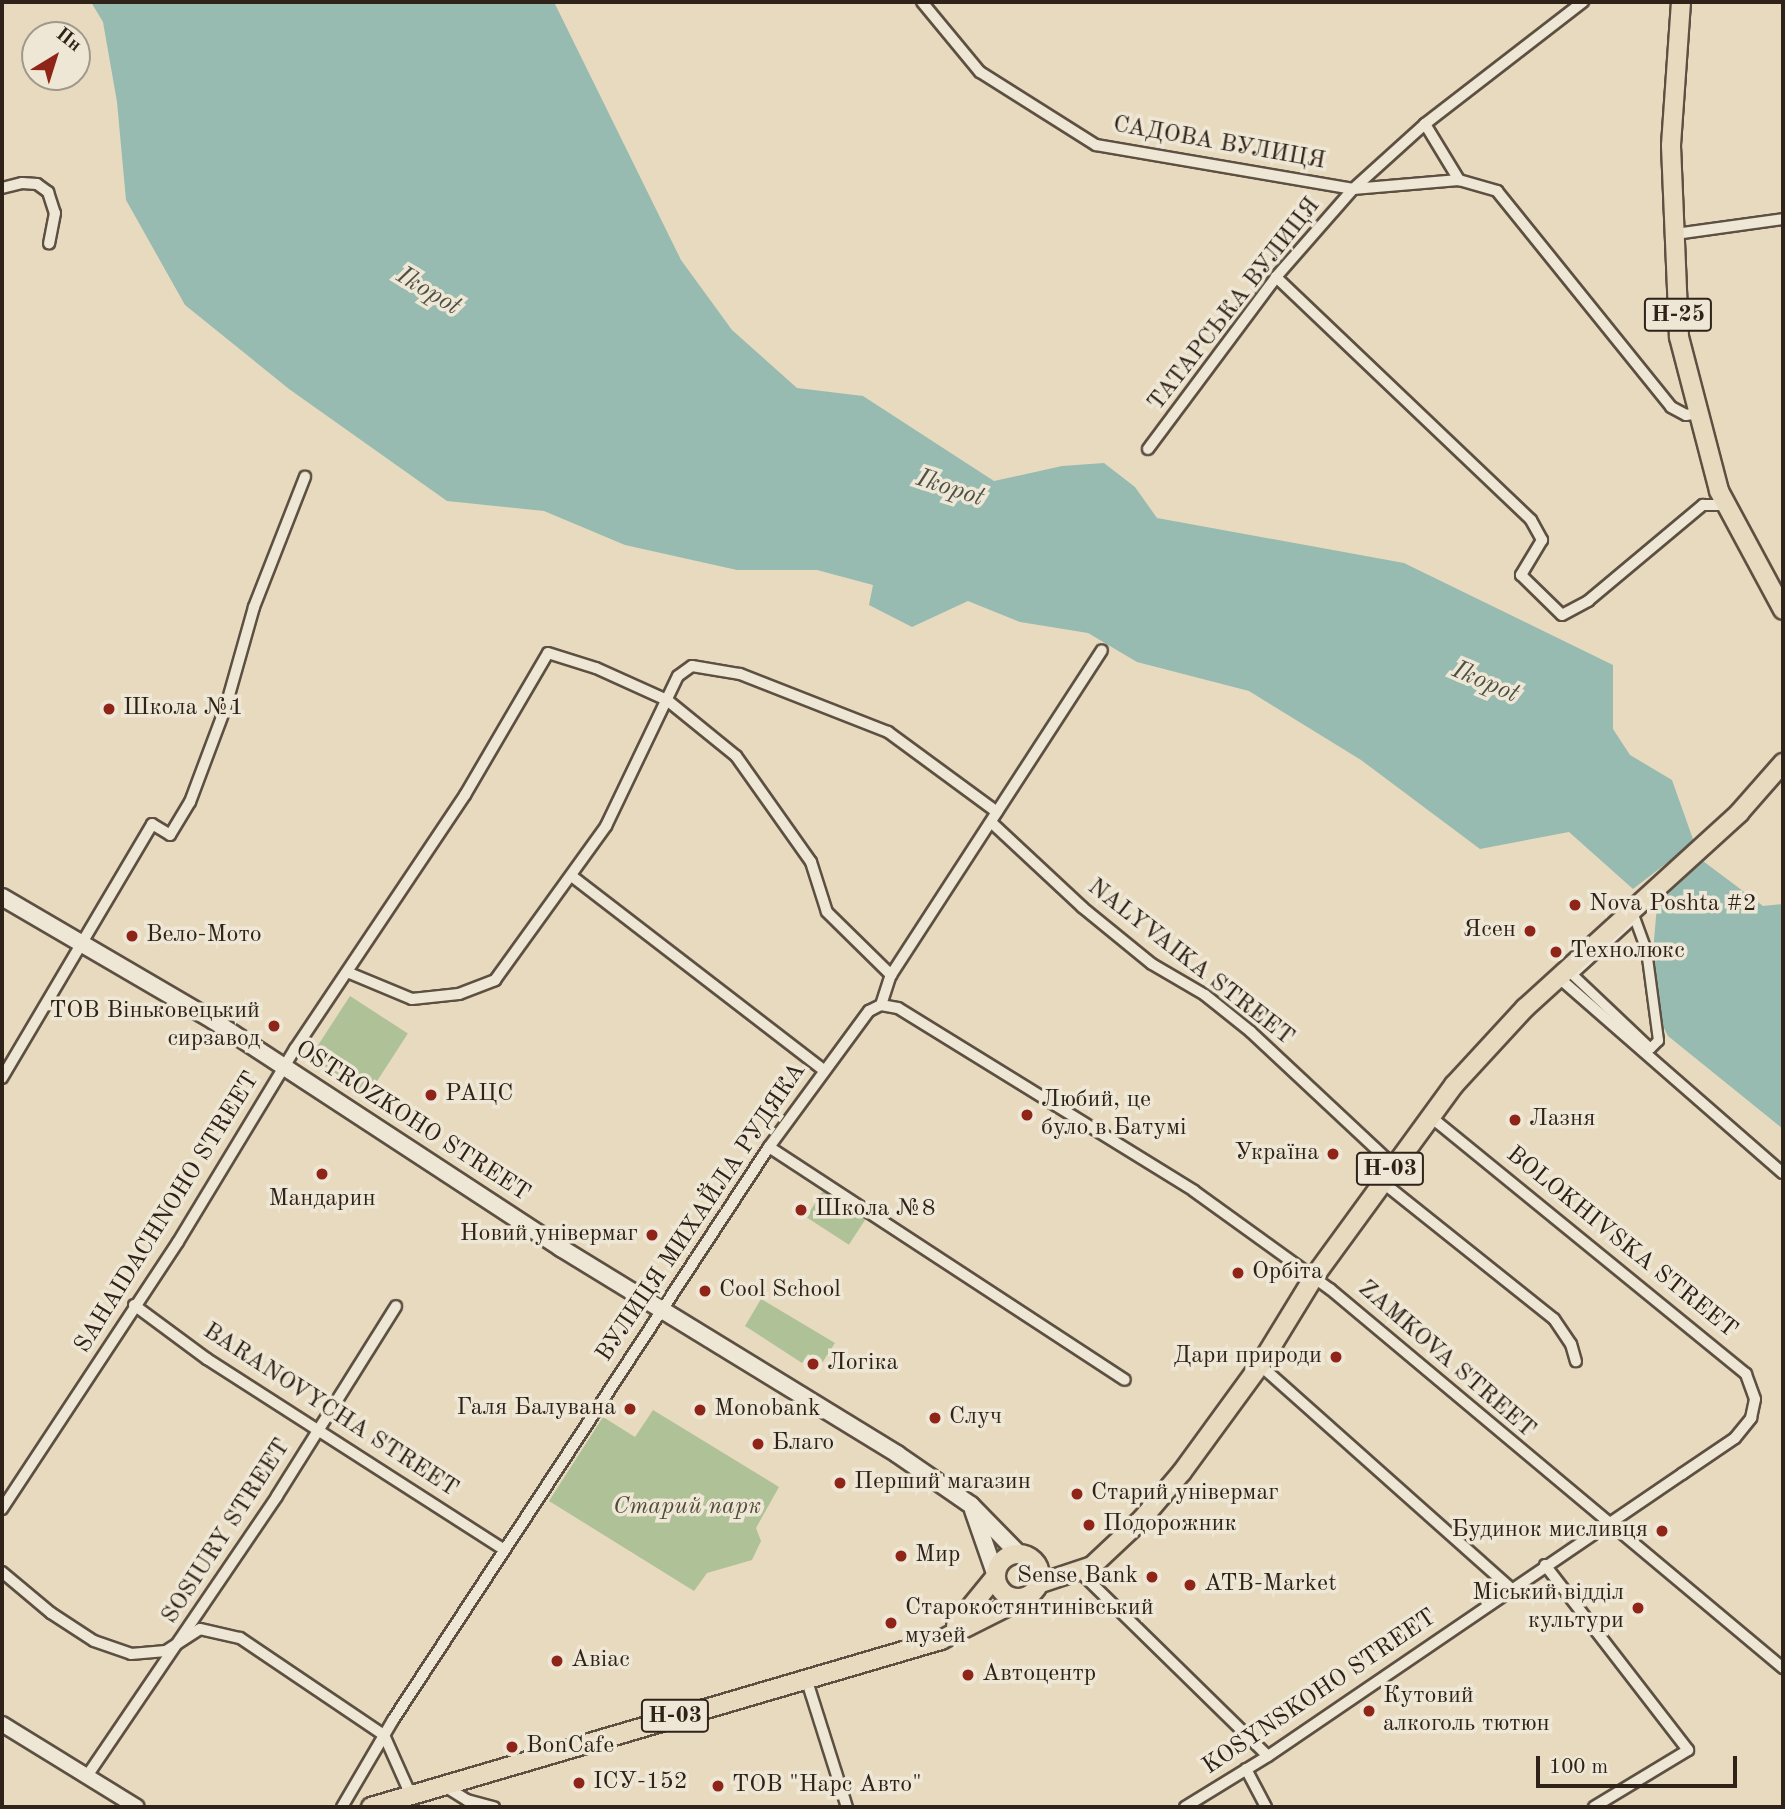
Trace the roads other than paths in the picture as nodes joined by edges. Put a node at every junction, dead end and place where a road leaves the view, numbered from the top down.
1 (922, 2) edge
2 (1583, 2) edge
3 (1681, 2) edge
4 (1424, 124) junction
5 (1459, 180) junction
6 (2, 188) edge
7 (1353, 188) junction
8 (1783, 219) edge
9 (1675, 234) junction
10 (49, 243) dead end
11 (1276, 277) junction
12 (1699, 413) junction
13 (1148, 449) dead end
14 (305, 477) dead end
15 (1726, 505) junction
16 (1783, 608) edge
17 (1102, 650) dead end
18 (667, 700) junction
19 (1783, 749) edge
20 (1778, 769) edge
21 (994, 817) junction
22 (573, 877) junction
23 (2, 897) edge
24 (80, 942) junction
25 (347, 972) junction
26 (891, 975) junction
27 (1558, 977) junction
28 (881, 1005) junction
29 (1650, 1048) joint
30 (285, 1066) junction
31 (824, 1070) junction
32 (2, 1078) edge
33 (1431, 1117) junction
34 (769, 1147) junction
35 (1393, 1165) junction
36 (1783, 1173) edge
37 (1381, 1181) junction
38 (1314, 1277) junction
39 (134, 1306) junction
40 (396, 1306) dead end
41 (662, 1307) junction
42 (1576, 1361) dead end
43 (1260, 1365) junction
44 (1125, 1380) dead end
45 (1751, 1418) joint
46 (318, 1430) junction
47 (971, 1505) junction
48 (2, 1509) edge
49 (1608, 1523) junction
50 (505, 1550) junction
51 (1023, 1555) junction
52 (1545, 1565) junction
53 (1079, 1571) junction
54 (2, 1572) edge
55 (996, 1576) junction
56 (1511, 1589) junction
57 (1034, 1590) junction
58 (184, 1637) junction
59 (941, 1640) junction
60 (1783, 1668) edge
61 (806, 1678) junction
62 (2, 1724) edge
63 (384, 1735) junction
64 (1268, 1756) junction
65 (1246, 1769) junction
66 (87, 1776) junction
67 (446, 1787) junction
68 (410, 1793) junction
69 (137, 1807) edge
70 (342, 1807) edge
71 (371, 1807) edge
72 (494, 1807) edge
73 (847, 1807) edge
74 (1185, 1807) edge
75 (1265, 1807) edge
76 (1594, 1807) edge

1 - 7 street, САДОВА ВУЛИЦЯ
2 - 4 street, ТАТАРСЬКА ВУЛИЦЯ
3 - 9 main road, Н-25
4 - 5 street
4 - 7 street, ТАТАРСЬКА ВУЛИЦЯ
5 - 7 street, САДОВА ВУЛИЦЯ
5 - 12 street
6 - 10 street
7 - 11 street, ТАТАРСЬКА ВУЛИЦЯ
8 - 9 street
9 - 12 main road, Н-25
11 - 13 street, ТАТАРСЬКА ВУЛИЦЯ
11 - 15 street
12 - 15 main road, Н-25
14 - 24 street
15 - 16 main road, Н-25
17 - 21 street, ВУЛИЦЯ МИХАЙЛА РУДЯКА
18 - 21 street, NALYVAIKA STREET
18 - 22 street, NALYVAIKA STREET
18 - 25 street, SAHAIDACHNOHO STREET
18 - 26 street
19 - 20 main road, Н-03
20 - 27 main road, Н-03
21 - 26 street, ВУЛИЦЯ МИХАЙЛА РУДЯКА
21 - 35 street, NALYVAIKA STREET
22 - 25 street, NALYVAIKA STREET
22 - 31 street
23 - 24 main road, OSTROZKOHO STREET
24 - 30 main road, OSTROZKOHO STREET
24 - 32 street
25 - 30 street, SAHAIDACHNOHO STREET
26 - 28 street, ВУЛИЦЯ МИХАЙЛА РУДЯКА
27 - 33 main road, Н-03
27 - 36 street
28 - 31 street, ВУЛИЦЯ МИХАЙЛА РУДЯКА
28 - 38 street, ZAMKOVA STREET
29 - 29 street
30 - 39 street, SAHAIDACHNOHO STREET
30 - 41 main road, OSTROZKOHO STREET
31 - 34 street, ВУЛИЦЯ МИХАЙЛА РУДЯКА
33 - 35 main road, Н-03
33 - 45 street, BOLOKHIVSKA STREET
34 - 41 street, ВУЛИЦЯ МИХАЙЛА РУДЯКА
34 - 44 street
35 - 37 main road, Н-03
37 - 38 main road, Н-03
37 - 42 street
38 - 43 main road, Н-03
38 - 49 street, ZAMKOVA STREET
39 - 46 street, BARANOVYCHA STREET
39 - 48 street, SAHAIDACHNOHO STREET
40 - 46 street, SOSIURY STREET
41 - 47 main road, OSTROZKOHO STREET
41 - 50 street, ВУЛИЦЯ МИХАЙЛА РУДЯКА
43 - 53 main road, Н-03
43 - 56 street
45 - 49 street, KOSYNSKOHO STREET
46 - 50 street, BARANOVYCHA STREET
46 - 58 street, SOSIURY STREET
47 - 51 main road, OSTROZKOHO STREET
47 - 55 main road
49 - 52 street, KOSYNSKOHO STREET
49 - 60 street, ZAMKOVA STREET
50 - 63 street, ВУЛИЦЯ МИХАЙЛА РУДЯКА
51 - 53 main road
51 - 55 main road, Н-03
51 - 57 main road
52 - 56 street, KOSYNSKOHO STREET
52 - 76 street
53 - 57 main road, Н-03
53 - 64 street
54 - 58 street
55 - 57 main road
55 - 59 main road, Н-03
56 - 64 street, KOSYNSKOHO STREET
57 - 59 main road, Н-03
58 - 63 street
58 - 66 street, SOSIURY STREET
59 - 61 main road, Н-03
61 - 67 main road, Н-03
61 - 73 street
62 - 66 street
63 - 68 street
63 - 70 street, ВУЛИЦЯ МИХАЙЛА РУДЯКА
64 - 65 street, KOSYNSKOHO STREET
65 - 74 street, KOSYNSKOHO STREET
65 - 75 street
66 - 69 street
67 - 68 main road, Н-03
67 - 72 street
68 - 71 main road, Н-03

